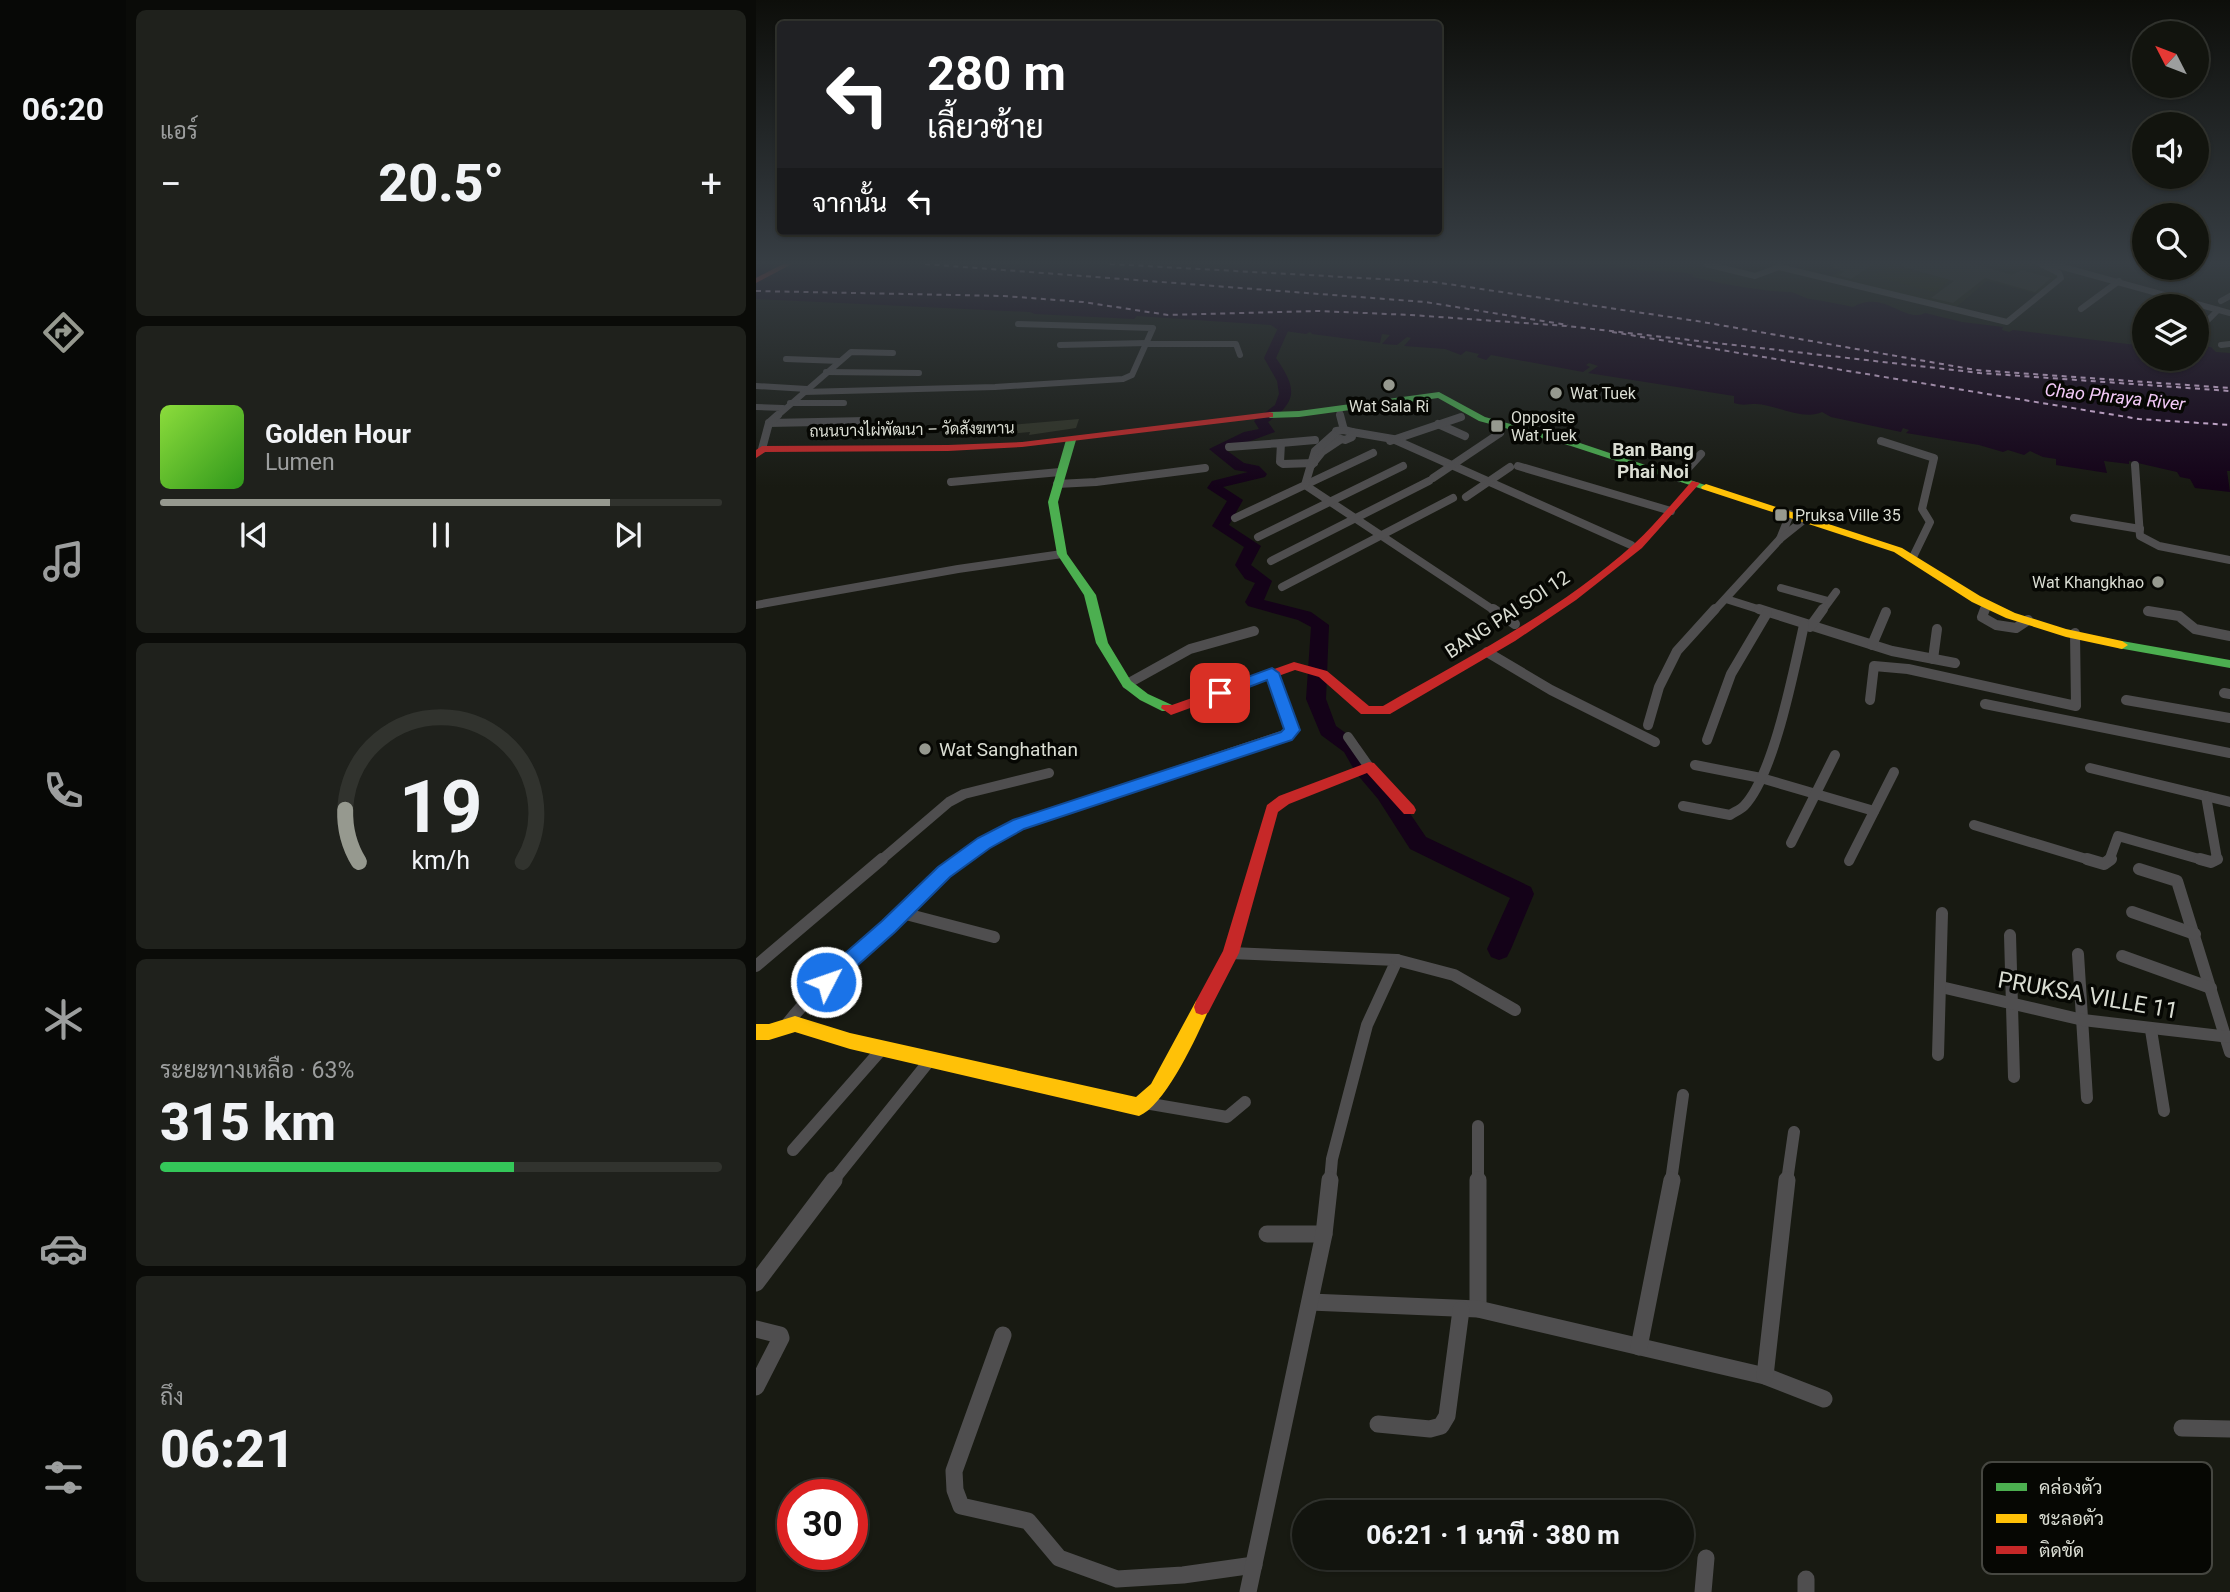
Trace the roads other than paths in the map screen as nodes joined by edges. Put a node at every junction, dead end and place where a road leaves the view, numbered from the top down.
1 (1075, 338) edge
2 (1110, 338) edge
3 (1149, 338) edge
4 (1107, 344) junction
5 (1147, 344) junction
6 (2230, 344) edge
7 (1060, 345) dead end
8 (1071, 345) junction
9 (2221, 345) dead end
10 (834, 351) dead end
11 (851, 352) junction
12 (893, 353) dead end
13 (1240, 355) dead end
14 (786, 359) dead end
15 (840, 361) junction
16 (826, 372) junction
17 (919, 373) dead end
18 (756, 386) edge
19 (805, 390) junction
20 (790, 403) junction
21 (844, 403) dead end
22 (756, 407) edge
23 (783, 408) junction
24 (1339, 409) junction
25 (1461, 417) dead end
26 (866, 421) dead end
27 (769, 423) junction
28 (1438, 424) junction
29 (1349, 433) junction
30 (1500, 433) dead end
31 (1465, 436) dead end
32 (1071, 439) junction
33 (1315, 440) dead end
34 (1393, 441) junction
35 (1881, 441) dead end
36 (1281, 443) junction
37 (1229, 447) dead end
38 (1416, 450) junction
39 (759, 452) edge
40 (1373, 453) dead end
41 (1701, 454) dead end
42 (1310, 465) junction
43 (2135, 465) dead end
44 (1452, 466) junction
45 (1205, 468) dead end
46 (1059, 478) junction
47 (1679, 478) junction
48 (1489, 481) junction
49 (951, 482) dead end
50 (1695, 483) junction
51 (1305, 485) junction
52 (1466, 497) dead end
53 (1453, 498) dead end
54 (1329, 502) junction
55 (1671, 511) junction
56 (1790, 514) junction
57 (1234, 518) dead end
58 (2074, 518) dead end
59 (1354, 519) junction
60 (1805, 519) junction
61 (2140, 529) junction
62 (1380, 536) junction
63 (1258, 537) dead end
64 (1780, 539) junction
65 (1631, 545) dead end
66 (1062, 554) junction
67 (1913, 557) junction
68 (2230, 560) edge
69 (1270, 561) dead end
70 (1282, 587) dead end
71 (1781, 588) dead end
72 (1836, 592) dead end
73 (1726, 599) junction
74 (1828, 601) junction
75 (756, 605) edge
76 (2148, 611) dead end
77 (1886, 612) dead end
78 (1767, 613) junction
79 (1515, 624) dead end
80 (1807, 626) junction
81 (1937, 629) dead end
82 (1254, 631) dead end
83 (2075, 633) junction
84 (2230, 636) edge
85 (1872, 645) junction
86 (1487, 652) junction
87 (1933, 659) junction
88 (1955, 663) dead end
89 (2230, 664) edge
90 (1272, 673) junction
91 (1127, 684) junction
92 (1870, 700) dead end
93 (2126, 700) dead end
94 (1984, 704) dead end
95 (2230, 718) edge
96 (1648, 725) dead end
97 (1348, 737) dead end
98 (1707, 740) dead end
99 (1655, 742) dead end
100 (2230, 753) edge
101 (1835, 755) dead end
102 (1695, 765) dead end
103 (2090, 768) dead end
104 (1363, 770) junction
105 (1894, 772) dead end
106 (1049, 773) dead end
107 (1761, 778) junction
108 (1816, 794) junction
109 (2206, 796) junction
110 (2230, 802) edge
111 (1683, 806) dead end
112 (1409, 810) dead end
113 (1874, 811) junction
114 (1974, 825) dead end
115 (1791, 843) dead end
116 (1849, 861) dead end
117 (2139, 869) dead end
118 (2132, 912) dead end
119 (902, 913) junction
120 (1942, 913) dead end
121 (2195, 934) junction
122 (2010, 935) dead end
123 (994, 937) dead end
124 (1231, 953) junction
125 (2078, 954) dead end
126 (2122, 957) dead end
127 (1397, 960) junction
128 (756, 966) edge
129 (1941, 987) junction
130 (2211, 988) junction
131 (2011, 1005) junction
132 (1515, 1010) dead end
133 (2083, 1020) junction
134 (787, 1024) junction
135 (2151, 1030) junction
136 (756, 1032) edge
137 (2229, 1037) edge
138 (883, 1049) junction
139 (2230, 1052) edge
140 (1938, 1055) dead end
141 (930, 1060) junction
142 (2014, 1077) dead end
143 (1683, 1096) dead end
144 (2087, 1098) dead end
145 (1245, 1102) dead end
146 (1145, 1103) junction
147 (2164, 1111) dead end
148 (1478, 1126) dead end
149 (1794, 1132) dead end
150 (793, 1150) dead end
151 (1267, 1234) dead end
152 (1324, 1234) junction
153 (756, 1283) edge
154 (1310, 1302) junction
155 (1469, 1309) junction
156 (756, 1329) edge
157 (1003, 1335) dead end
158 (1639, 1347) junction
159 (1765, 1377) junction
160 (756, 1387) edge
161 (1824, 1399) dead end
162 (1378, 1424) dead end
163 (2182, 1428) dead end
164 (2230, 1429) edge
165 (1706, 1558) dead end
166 (1254, 1564) junction
167 (1248, 1592) edge
168 (1703, 1592) edge

1 - 8 street
2 - 4 street
3 - 5 street
4 - 5 street
4 - 8 street
5 - 13 street
5 - 19 street
6 - 9 street
7 - 8 street
10 - 11 street
11 - 12 street
11 - 15 street
14 - 15 street
15 - 16 street
16 - 17 street
16 - 19 street
18 - 19 street
19 - 20 street
20 - 21 street
20 - 23 street
22 - 23 street
23 - 27 street
24 - 29 street
24 - 32 street, ถนนบางไผ่พัฒนา – วัดสังฆทาน
24 - 47 street, ถนนบางไผ่พัฒนา – วัดสังฆทาน
25 - 28 street
26 - 27 street
27 - 39 street
28 - 31 street
28 - 34 street
29 - 34 street
29 - 42 street
30 - 44 street
32 - 39 street, ถนนบางไผ่พัฒนา – วัดสังฆทาน
32 - 46 street
33 - 36 street
34 - 38 street
35 - 67 street
36 - 37 street
36 - 42 street
38 - 44 street
38 - 54 street
40 - 51 street
41 - 47 street
42 - 51 street
43 - 61 street
44 - 48 street
44 - 59 street
45 - 46 street
46 - 49 street
46 - 66 street
47 - 50 street, ถนนบางไผ่พัฒนา – วัดสังฆทาน
48 - 52 street
48 - 55 street
48 - 65 street
50 - 55 street, BANG PAI SOI 12
50 - 56 street, ถนนบางไผ่พัฒนา – วัดสังฆทาน
51 - 54 street
51 - 57 street
53 - 62 street
54 - 59 street
54 - 63 street
55 - 86 street, BANG PAI SOI 12
56 - 60 street, ถนนบางไผ่พัฒนา – วัดสังฆทาน
56 - 64 street
58 - 61 street
59 - 62 street
59 - 69 street
60 - 64 street
60 - 67 street, ถนนบางไผ่พัฒนา – วัดสังฆทาน
61 - 68 street
62 - 70 street
62 - 79 street
64 - 73 street
66 - 75 street
66 - 91 street
67 - 83 street, ถนนบางไผ่พัฒนา – วัดสังฆทาน
71 - 74 street
72 - 74 street
73 - 78 street
73 - 96 street
74 - 80 street
76 - 84 street
77 - 85 street
78 - 80 street
78 - 98 street
80 - 85 street
80 - 107 street
81 - 87 street
82 - 91 street
83 - 89 street, ถนนบางไผ่พัฒนา – วัดสังฆทาน
83 - 92 street
85 - 87 street
86 - 90 street, BANG PAI SOI 12
86 - 99 street
87 - 88 street
90 - 91 street
90 - 119 street
93 - 95 street
94 - 100 street
97 - 104 street
101 - 108 street
102 - 107 street
103 - 109 street
104 - 112 street
104 - 124 street
105 - 113 street
106 - 128 street
107 - 108 street
107 - 111 street
108 - 113 street
108 - 115 street
109 - 110 street
109 - 114 street
113 - 116 street
117 - 121 street
118 - 121 street
119 - 123 street
119 - 134 street
120 - 129 street
121 - 130 street
122 - 131 street
124 - 127 street
124 - 146 street
125 - 133 street
126 - 130 street
127 - 132 street
127 - 152 street
129 - 131 street, PRUKSA VILLE 11
129 - 140 street
130 - 137 street
131 - 133 street, PRUKSA VILLE 11
131 - 142 street
133 - 135 street, PRUKSA VILLE 11
133 - 144 street
134 - 136 street
134 - 138 street
135 - 137 street, PRUKSA VILLE 11
135 - 147 street
137 - 139 street
138 - 141 street
138 - 150 street
141 - 146 street
141 - 153 street
143 - 158 street
145 - 146 street
148 - 155 street
149 - 159 street
151 - 152 street
152 - 154 street
154 - 155 street
154 - 166 street
155 - 158 street
155 - 162 street
156 - 160 street
157 - 166 street
158 - 159 street
159 - 161 street
163 - 164 street
165 - 168 street
166 - 167 street

